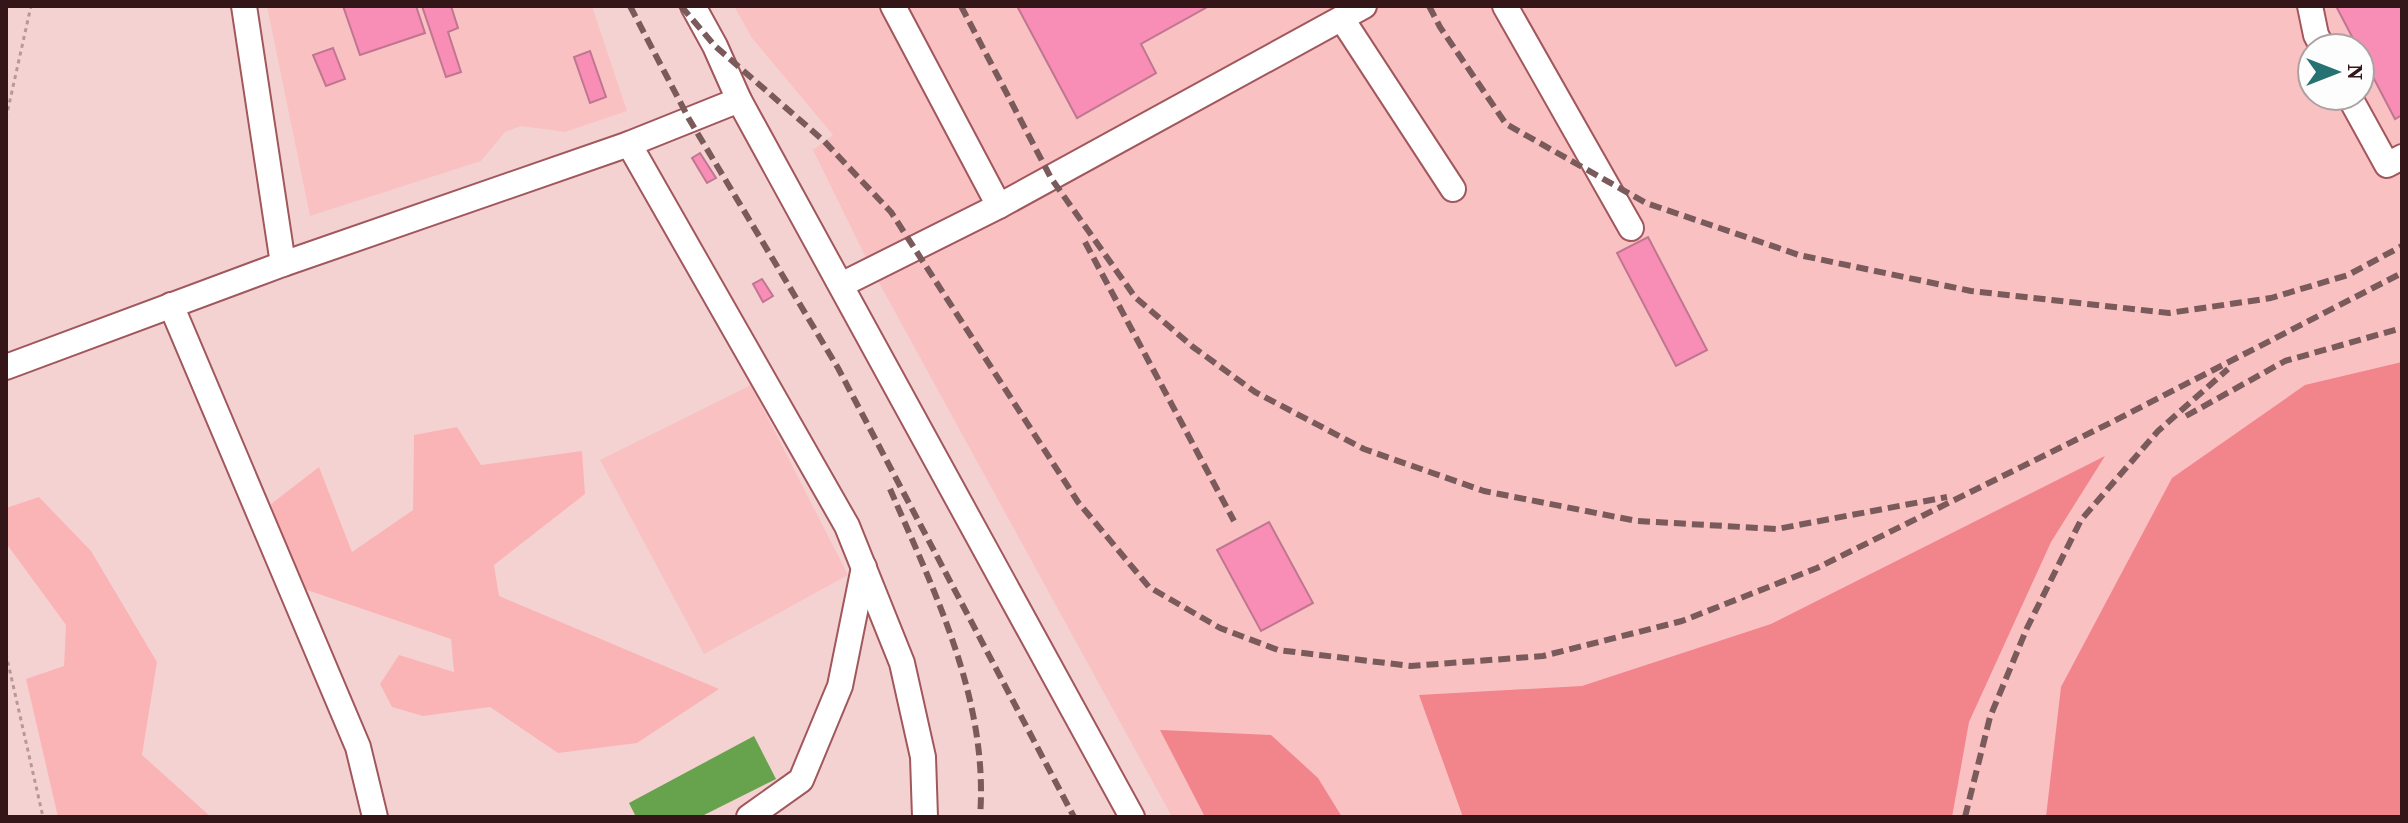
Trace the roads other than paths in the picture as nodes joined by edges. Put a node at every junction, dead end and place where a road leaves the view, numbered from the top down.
1 (244, 6) edge
2 (693, 6) edge
3 (893, 6) edge
4 (1364, 6) edge
5 (1505, 6) edge
6 (2310, 6) edge
7 (1342, 19) junction
8 (2315, 32) edge
9 (739, 100) junction
10 (2358, 112) edge
11 (629, 144) junction
12 (2402, 157) edge
13 (1453, 189) dead end
14 (999, 206) junction
15 (1631, 228) dead end
16 (283, 264) junction
17 (841, 285) junction
18 (171, 305) junction
19 (6, 367) edge
20 (864, 567) junction
21 (375, 817) edge
22 (749, 817) edge
23 (925, 817) edge
24 (1132, 817) edge

1 - 16 street
2 - 9 street
3 - 14 street
4 - 7 street
5 - 15 street
6 - 8 street
7 - 13 street
7 - 14 street
9 - 11 street
9 - 17 street
10 - 12 street
11 - 16 street
11 - 20 street
14 - 17 street
16 - 18 street
17 - 24 street
18 - 19 street
18 - 21 street
20 - 22 street
20 - 23 street

